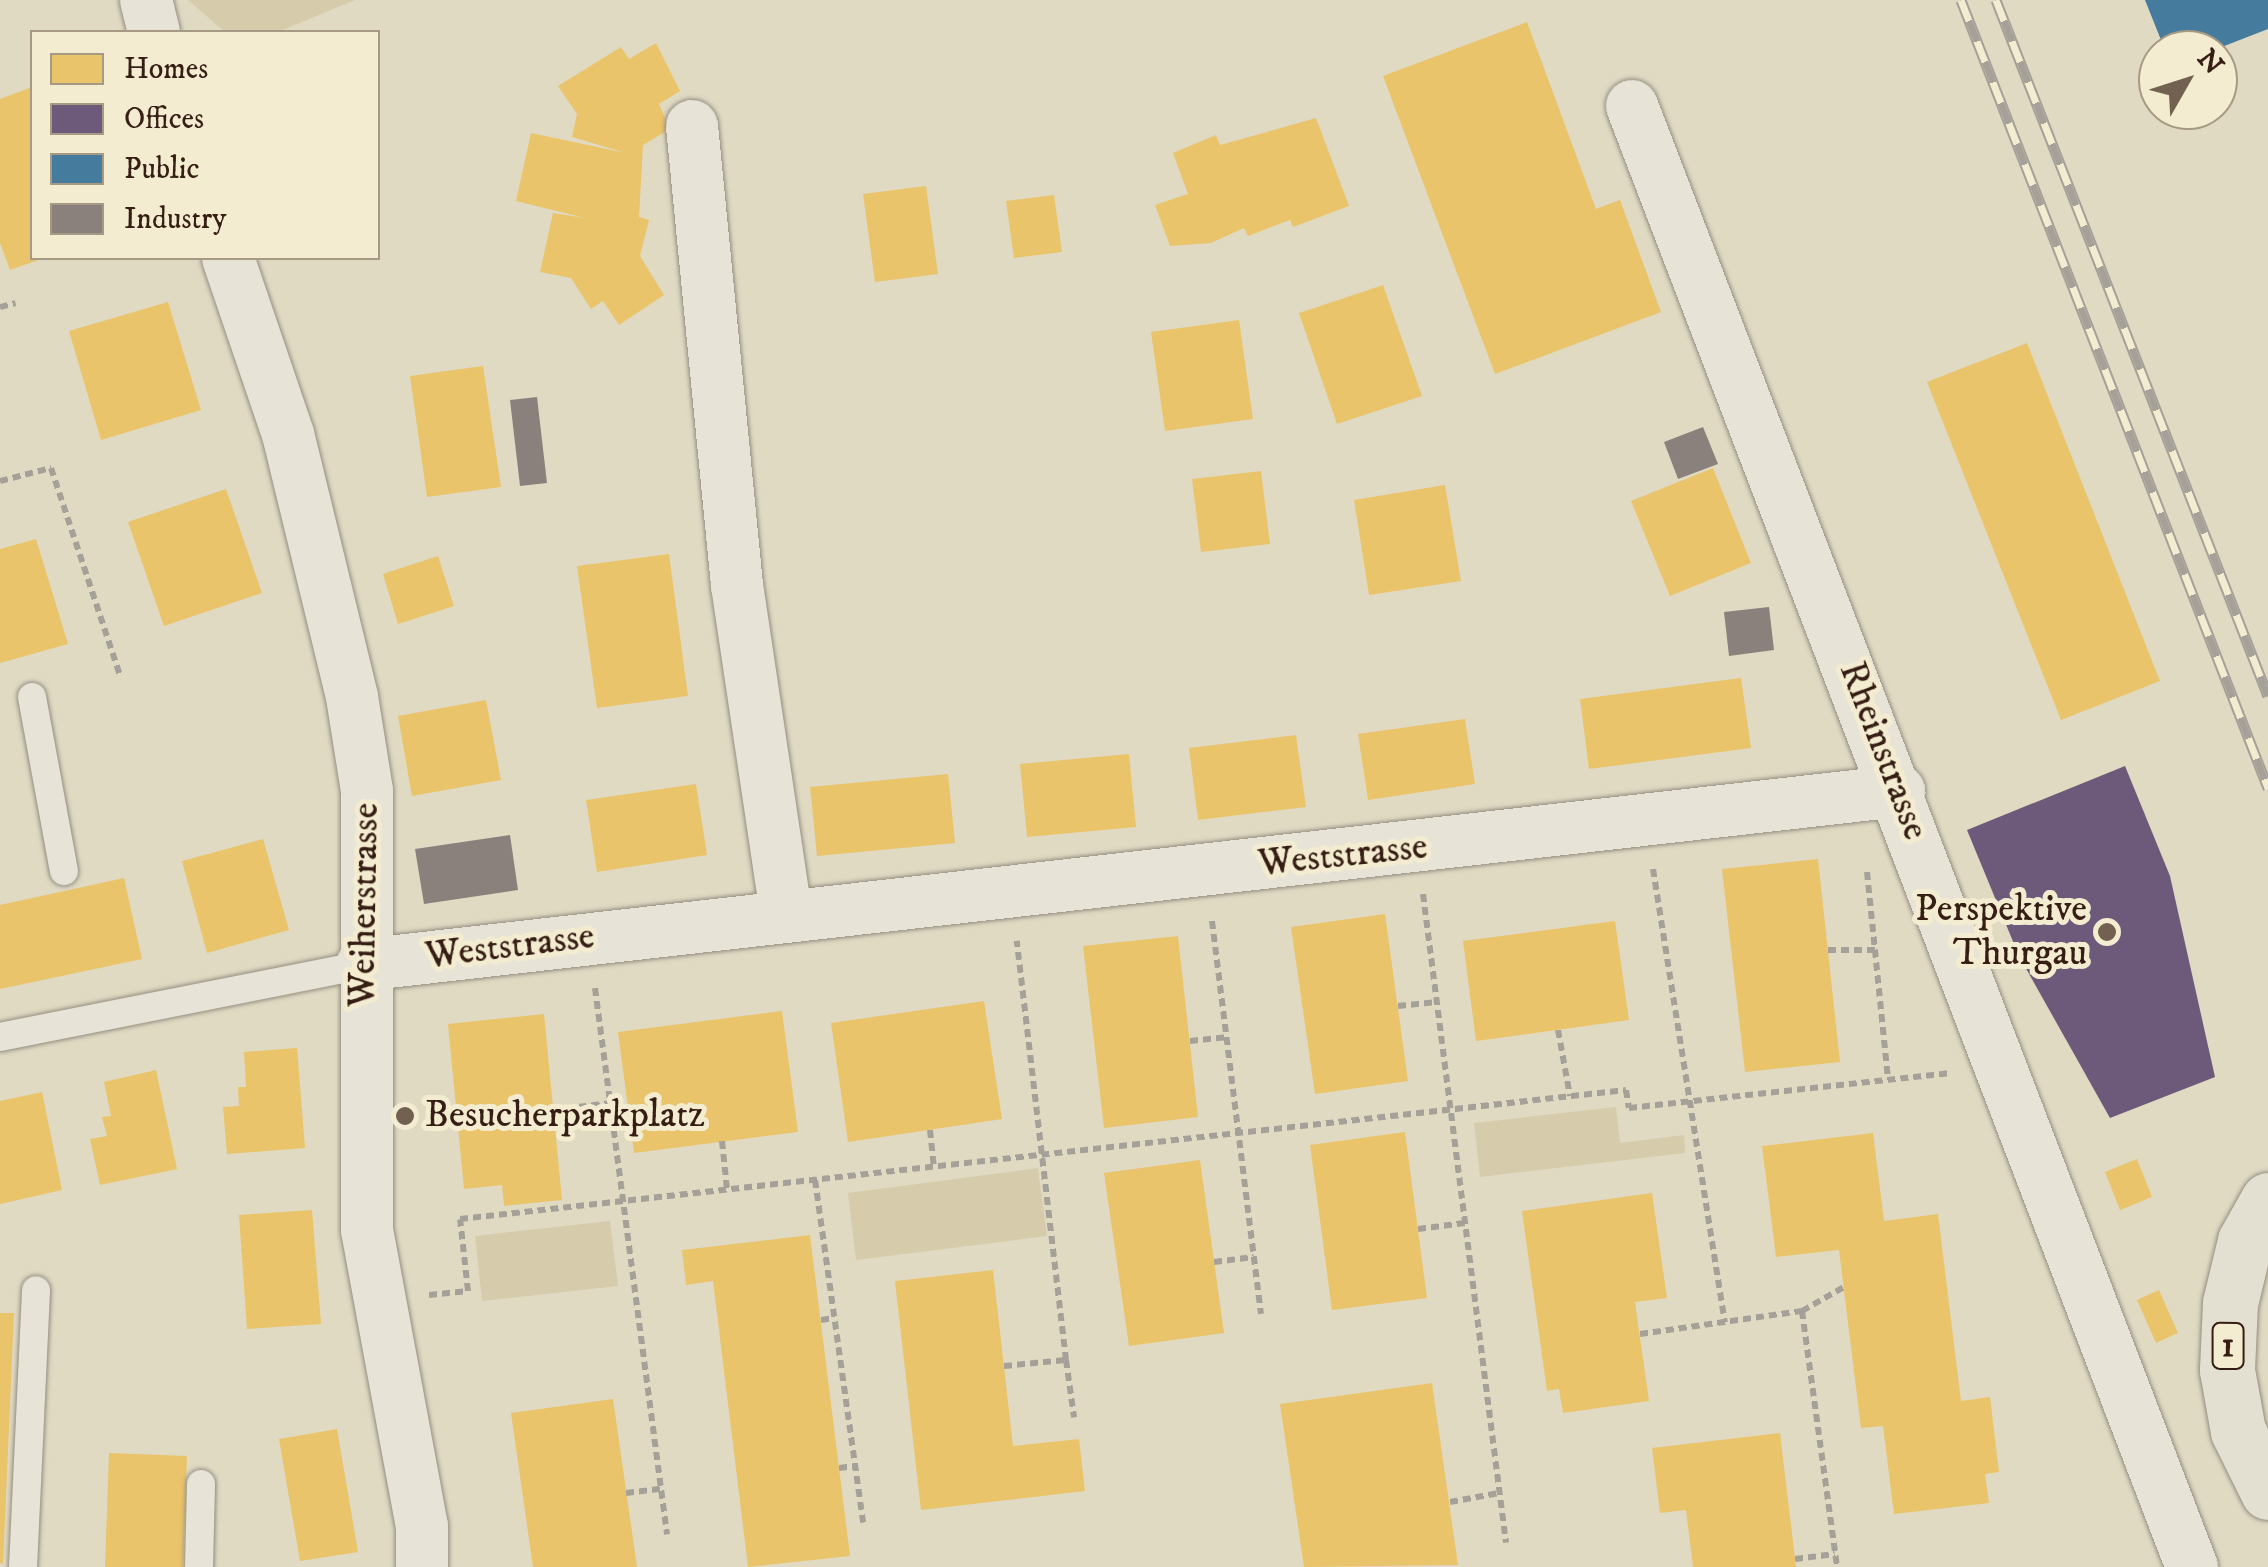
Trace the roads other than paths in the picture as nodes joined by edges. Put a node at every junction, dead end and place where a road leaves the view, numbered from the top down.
1 (146, 0) edge
2 (154, 30) edge
3 (1632, 106) dead end
4 (692, 126) dead end
5 (229, 260) edge
6 (32, 697) dead end
7 (1879, 793) junction
8 (64, 871) dead end
9 (786, 914) junction
10 (362, 965) junction
11 (0, 1036) edge
12 (2268, 1200) edge
13 (36, 1290) dead end
14 (201, 1484) dead end
15 (2268, 1492) edge
16 (22, 1567) edge
17 (199, 1567) edge
18 (422, 1567) edge
19 (2192, 1567) edge

1 - 2 street
3 - 7 street, Rheinstrasse
4 - 9 street
5 - 10 street, Weiherstrasse
6 - 8 lane
7 - 9 street, Weststrasse
7 - 19 street, Rheinstrasse
9 - 10 street, Weststrasse
10 - 11 lane, Weststrasse
10 - 18 street, Weiherstrasse
12 - 15 main road, 1
13 - 16 lane
14 - 17 lane

